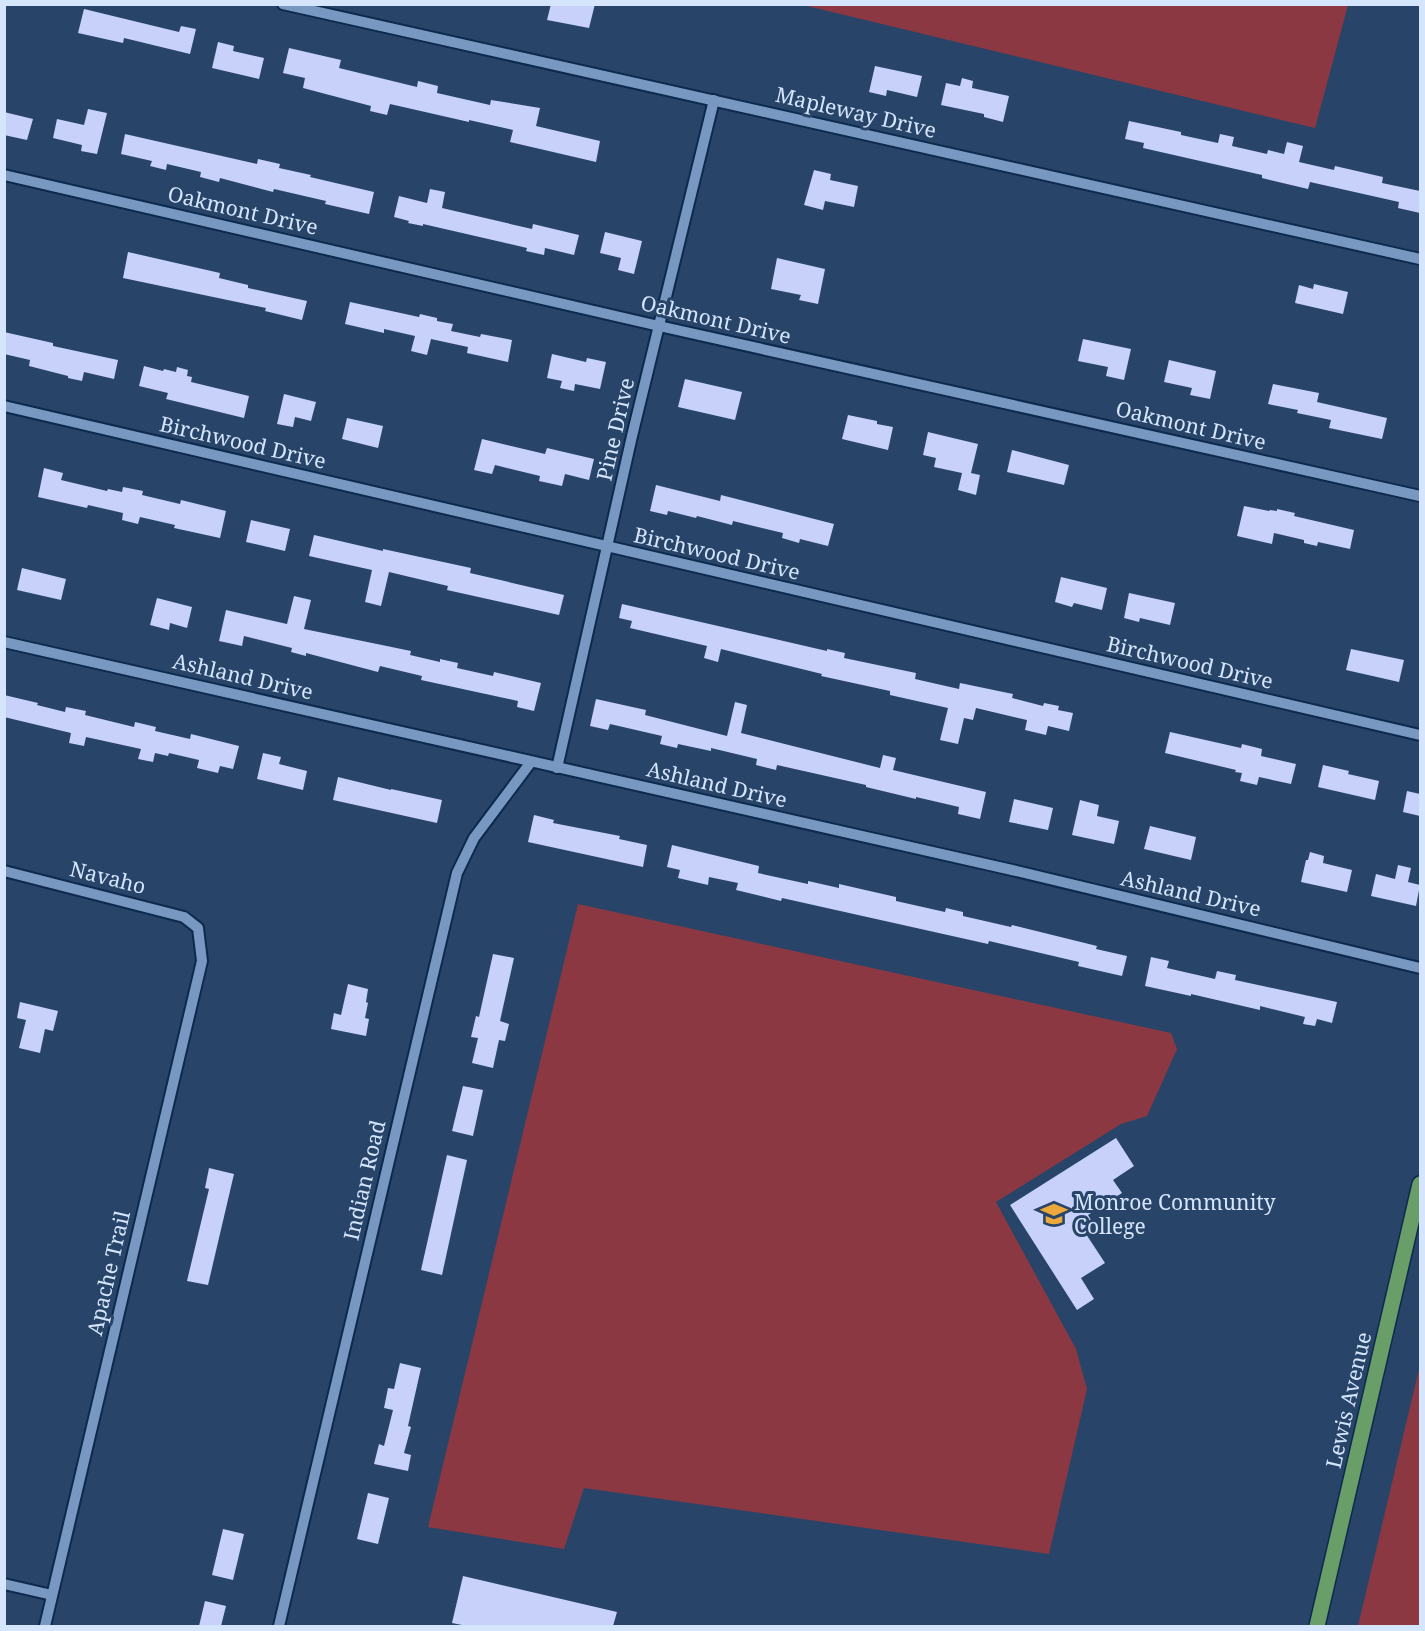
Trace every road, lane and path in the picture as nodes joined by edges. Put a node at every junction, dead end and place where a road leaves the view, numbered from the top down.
1 (283, 4) edge
2 (714, 100) junction
3 (4, 176) edge
4 (1420, 259) edge
5 (659, 326) junction
6 (4, 406) edge
7 (1420, 496) edge
8 (608, 548) junction
9 (4, 642) edge
10 (1420, 735) edge
11 (531, 762) junction
12 (557, 768) junction
13 (4, 872) edge
14 (198, 928) joint
15 (1420, 968) edge
16 (1420, 1184) edge
17 (4, 1584) edge
18 (52, 1595) junction
19 (45, 1626) edge
20 (279, 1626) edge
21 (1317, 1626) edge

1 - 2 street, Mapleway Drive
2 - 4 street, Mapleway Drive
2 - 5 street, Pine Drive
3 - 5 street, Oakmont Drive
5 - 7 street, Oakmont Drive
5 - 8 street, Pine Drive
6 - 8 street, Birchwood Drive
8 - 10 street, Birchwood Drive
8 - 12 street, Pine Drive
9 - 11 street, Ashland Drive
11 - 12 street, Ashland Drive
11 - 20 street, Indian Road
12 - 15 street, Ashland Drive
13 - 14 street, Navaho
14 - 18 street, Apache Trail
16 - 21 main road, Lewis Avenue
17 - 18 street
18 - 19 street, Apache Trail

